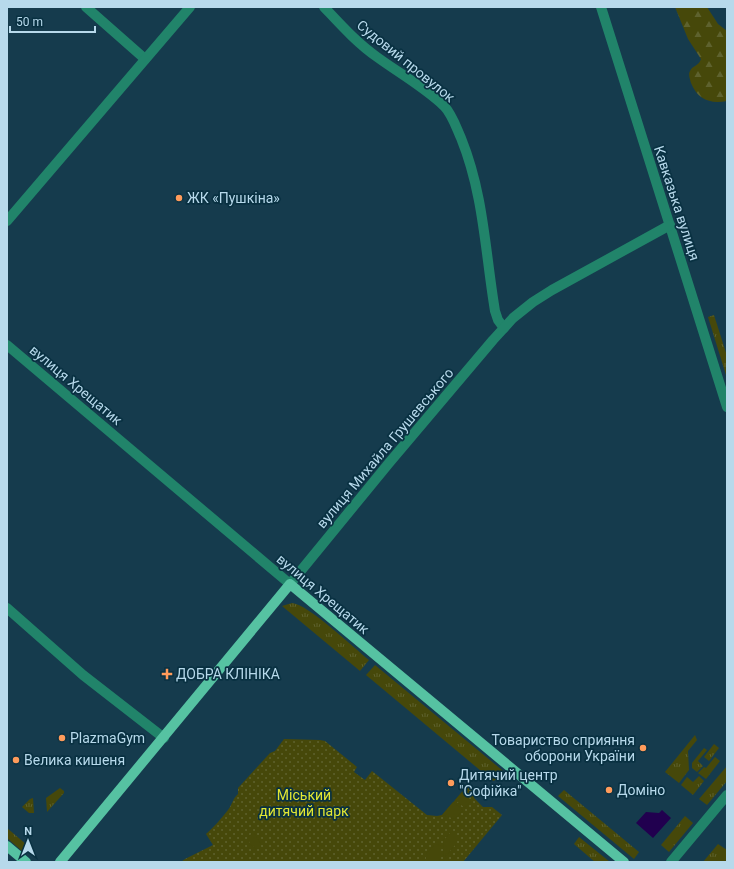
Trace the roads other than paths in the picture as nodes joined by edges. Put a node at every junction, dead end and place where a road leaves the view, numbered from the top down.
1 (86, 7) edge
2 (190, 7) edge
3 (324, 7) edge
4 (601, 7) edge
5 (145, 59) junction
6 (7, 221) edge
7 (670, 225) junction
8 (504, 328) junction
9 (7, 345) edge
10 (727, 407) edge
11 (290, 584) junction
12 (7, 608) edge
13 (164, 738) junction
14 (727, 795) edge
15 (7, 846) edge
16 (26, 862) edge
17 (60, 862) edge
18 (624, 862) edge
19 (672, 862) edge

1 - 5 street
2 - 5 street
3 - 8 street, Судовий провулок
4 - 7 street, Кавказька вулиця
5 - 6 street
7 - 8 street, вулиця Михайла Грушевського
7 - 10 street, Кавказька вулиця
8 - 11 street, вулиця Михайла Грушевського
9 - 11 street, вулиця Хрещатик
11 - 13 main road, вулиця Михайла Грушевського
11 - 18 main road, вулиця Хрещатик
12 - 13 street
13 - 17 main road, вулиця Михайла Грушевського
14 - 19 street
15 - 16 main road

